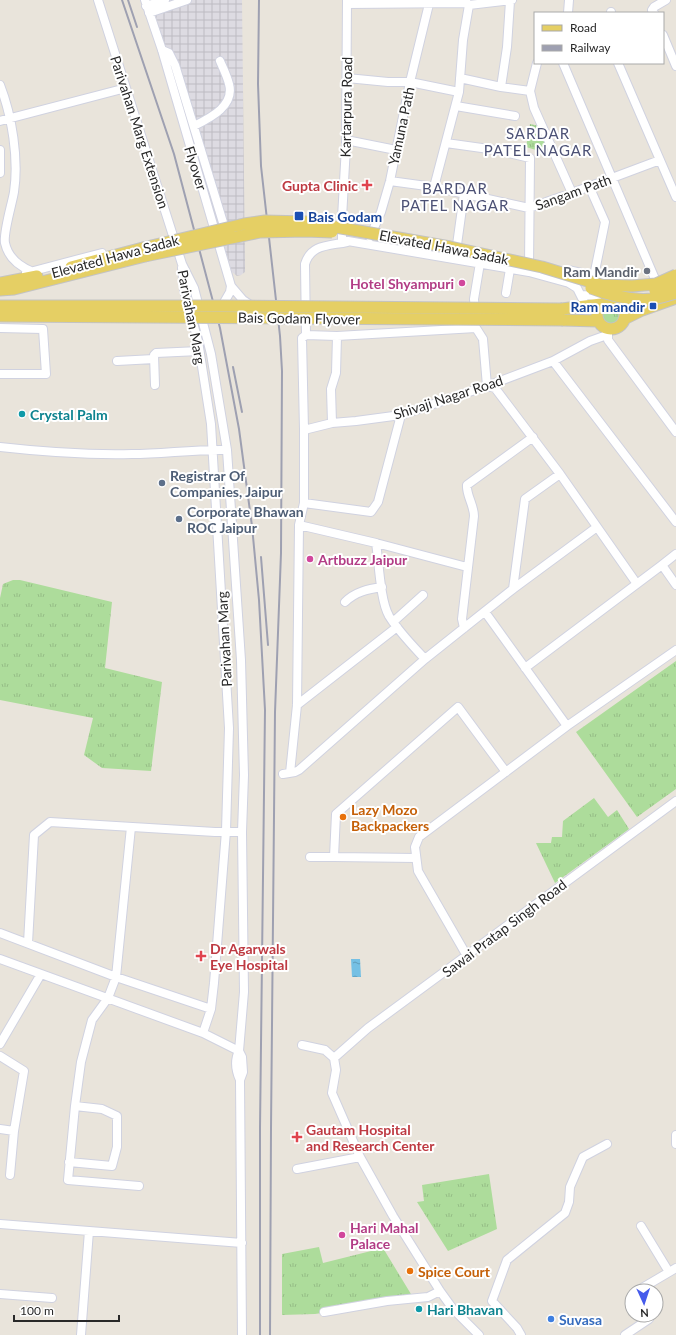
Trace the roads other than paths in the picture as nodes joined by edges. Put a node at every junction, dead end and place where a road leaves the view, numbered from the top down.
1 (98, 0) edge
2 (165, 0) edge
3 (187, 0) edge
4 (511, 0) edge
5 (569, 0) edge
6 (666, 0) edge
7 (347, 2) edge
8 (468, 3) edge
9 (429, 4) junction
10 (146, 6) edge
11 (568, 12) edge
12 (653, 12) edge
13 (664, 37) edge
14 (162, 50) junction
15 (220, 61) dead end
16 (537, 64) edge
17 (563, 64) edge
18 (618, 64) edge
19 (676, 66) edge
20 (347, 78) junction
21 (460, 78) junction
22 (410, 82) junction
23 (0, 85) edge
24 (501, 87) junction
25 (126, 88) junction
26 (530, 91) junction
27 (459, 92) junction
28 (456, 106) junction
29 (515, 116) dead end
30 (9, 119) junction
31 (0, 121) edge
32 (194, 126) junction
33 (346, 140) junction
34 (446, 143) junction
35 (0, 150) edge
36 (396, 150) junction
37 (660, 160) junction
38 (0, 163) edge
39 (0, 173) edge
40 (612, 178) junction
41 (390, 181) junction
42 (589, 186) junction
43 (434, 187) junction
44 (572, 193) junction
45 (464, 194) junction
46 (676, 197) edge
47 (529, 208) junction
48 (342, 226) junction
49 (225, 229) dead end
50 (373, 231) junction
51 (173, 235) junction
52 (345, 241) junction
53 (3, 245) edge
54 (366, 245) junction
55 (456, 246) junction
56 (455, 259) junction
57 (529, 260) junction
58 (480, 263) junction
59 (182, 264) junction
60 (510, 269) junction
61 (676, 269) edge
62 (31, 271) junction
63 (529, 272) junction
64 (676, 275) edge
65 (0, 279) edge
66 (655, 279) junction
67 (598, 281) junction
68 (0, 282) edge
69 (626, 283) junction
70 (676, 285) edge
71 (231, 286) junction
72 (0, 290) edge
73 (579, 291) junction
74 (506, 292) dead end
75 (676, 294) edge
76 (676, 298) edge
77 (606, 301) junction
78 (0, 306) edge
79 (222, 306) junction
80 (252, 306) junction
81 (586, 306) junction
82 (563, 314) junction
83 (0, 316) edge
84 (624, 319) junction
85 (598, 321) junction
86 (0, 328) edge
87 (476, 328) junction
88 (607, 332) junction
89 (306, 335) junction
90 (337, 336) junction
91 (199, 351) junction
92 (154, 359) junction
93 (117, 360) dead end
94 (553, 360) junction
95 (0, 374) edge
96 (155, 385) dead end
97 (487, 386) junction
98 (402, 415) junction
99 (332, 423) junction
100 (304, 430) junction
101 (676, 432) edge
102 (533, 437) junction
103 (0, 447) edge
104 (213, 450) junction
105 (227, 450) junction
106 (560, 474) junction
107 (304, 504) junction
108 (676, 522) edge
109 (299, 525) junction
110 (597, 527) junction
111 (376, 543) junction
112 (676, 554) edge
113 (662, 565) junction
114 (467, 567) junction
115 (637, 584) junction
116 (676, 585) edge
117 (382, 588) junction
118 (513, 589) junction
119 (423, 595) dead end
120 (345, 602) dead end
121 (485, 612) junction
122 (395, 624) junction
123 (464, 628) junction
124 (676, 650) edge
125 (425, 659) junction
126 (525, 668) junction
127 (298, 705) junction
128 (568, 726) junction
129 (506, 772) junction
130 (676, 801) edge
131 (131, 827) junction
132 (226, 831) junction
133 (242, 832) junction
134 (310, 857) dead end
135 (334, 857) junction
136 (416, 858) junction
137 (0, 933) edge
138 (28, 944) junction
139 (467, 956) junction
140 (0, 958) edge
141 (41, 974) junction
142 (116, 977) junction
143 (108, 998) junction
144 (211, 1009) junction
145 (203, 1033) junction
146 (0, 1044) edge
147 (302, 1045) dead end
148 (238, 1051) junction
149 (0, 1056) edge
150 (334, 1058) junction
151 (74, 1106) junction
152 (0, 1129) edge
153 (14, 1131) junction
154 (676, 1135) edge
155 (607, 1144) dead end
156 (676, 1144) edge
157 (360, 1157) junction
158 (69, 1162) junction
159 (297, 1169) dead end
160 (10, 1175) dead end
161 (139, 1186) dead end
162 (0, 1224) edge
163 (641, 1226) dead end
164 (90, 1231) junction
165 (242, 1243) junction
166 (673, 1270) edge
167 (651, 1283) edge
168 (440, 1291) junction
169 (0, 1294) edge
170 (52, 1298) dead end
171 (324, 1312) dead end
172 (643, 1323) edge
173 (81, 1335) edge
174 (242, 1335) edge
175 (479, 1335) edge
176 (521, 1335) edge
177 (625, 1335) edge

1 - 25 street, Parivahan Marg Extension
2 - 10 street
3 - 10 street
4 - 8 street
4 - 24 street
5 - 11 street
6 - 12 street
7 - 9 street
7 - 20 street, Kartarpura Road
8 - 9 street
8 - 21 street
9 - 22 street, Yamuna Path
10 - 14 street, Flyover
13 - 19 street
14 - 32 street
14 - 71 street, Flyover, bridge
15 - 32 street
16 - 26 street
17 - 40 street
18 - 37 street
20 - 22 street
20 - 33 street, Kartarpura Road
21 - 24 street
21 - 27 street
22 - 27 street
22 - 36 street, Yamuna Path
23 - 30 street
24 - 26 street
25 - 30 street
25 - 51 street, Parivahan Marg Extension
26 - 44 street
27 - 28 street
28 - 29 street
28 - 34 street
30 - 31 street
30 - 53 street
32 - 49 street
33 - 36 street
33 - 48 street, Kartarpura Road
34 - 43 street
34 - 47 street
35 - 38 street
36 - 41 street, Yamuna Path
37 - 40 street, Sangam Path
37 - 46 street
38 - 39 street
40 - 42 street, Sangam Path
40 - 66 street
41 - 43 street, Sangam Path
41 - 50 street, Yamuna Path
42 - 44 street, Sangam Path
42 - 67 street
43 - 45 street, Sangam Path
44 - 47 street, Sangam Path
45 - 47 street, Sangam Path
45 - 55 street
47 - 57 street
48 - 50 street
48 - 52 street, Kartarpura Road
50 - 54 street, Yamuna Path
50 - 55 street
51 - 59 street, Parivahan Marg Extension
51 - 62 street
52 - 54 street
52 - 89 street
53 - 62 street
54 - 56 street
55 - 56 street
55 - 57 street
56 - 58 street
57 - 63 street
57 - 67 street
58 - 60 street
58 - 87 street
59 - 91 street, Parivahan Marg
59 - 105 street, Parivahan Marg
60 - 63 street
60 - 74 street
61 - 66 main road
62 - 65 street
63 - 73 street
64 - 67 main road, Elevated Hawa Sadak, bridge
66 - 69 main road
67 - 68 main road, Elevated Hawa Sadak, bridge
67 - 69 street
67 - 70 main road, bridge
67 - 73 street
69 - 77 main road
71 - 79 street
71 - 80 street, Flyover
72 - 75 main road, Elevated Hawa Sadak, bridge
73 - 77 street
73 - 81 street
76 - 84 main road
77 - 81 main road, Bais Godam Flyover
77 - 84 main road
77 - 85 main road
78 - 79 main road, Bais Godam Flyover, bridge
79 - 80 main road, Bais Godam Flyover, bridge
80 - 82 main road, Bais Godam Flyover, bridge
81 - 82 main road, Bais Godam Flyover
82 - 83 main road, Bais Godam Flyover, bridge
82 - 85 main road, Bais Godam Flyover
84 - 88 main road
85 - 88 main road
86 - 95 street
87 - 90 street
87 - 97 street
88 - 94 street, Shivaji Nagar Road
88 - 101 street
89 - 90 street
89 - 100 street
90 - 99 street
91 - 92 street
91 - 104 street, Parivahan Marg
92 - 93 street
92 - 96 street
94 - 97 street, Shivaji Nagar Road
94 - 108 street
97 - 98 street, Shivaji Nagar Road
97 - 102 street
98 - 99 street, Shivaji Nagar Road
98 - 107 street
99 - 100 street, Shivaji Nagar Road
100 - 107 street
102 - 106 street
102 - 114 street
103 - 104 street
104 - 105 street
104 - 132 street, Parivahan Marg
105 - 133 street, Parivahan Marg
106 - 110 street
106 - 118 street
107 - 109 street
109 - 111 street
109 - 127 street
110 - 115 street
110 - 118 street
111 - 114 street
111 - 117 street
112 - 113 street
113 - 115 street
113 - 116 street
114 - 123 street
115 - 126 street
117 - 120 street
117 - 122 street
118 - 121 street
119 - 122 street
121 - 123 street
121 - 126 street
122 - 125 street
122 - 127 street
123 - 125 street
124 - 128 street
125 - 127 street
126 - 128 street
128 - 129 street
129 - 135 street
129 - 136 street
130 - 139 street, Sawai Pratap Singh Road
131 - 132 street
131 - 138 street
131 - 142 street
132 - 133 street
132 - 144 street, Parivahan Marg
133 - 148 street, Parivahan Marg
134 - 135 street
135 - 136 street
136 - 139 street
137 - 138 street
138 - 142 street
139 - 150 street, Sawai Pratap Singh Road
140 - 141 street
141 - 143 street
141 - 146 street
142 - 143 street
142 - 144 street
143 - 145 street
143 - 151 street
144 - 145 street, Parivahan Marg
145 - 148 street
147 - 150 street
148 - 165 street
149 - 153 street
150 - 157 street
151 - 158 street
151 - 158 street
152 - 153 street
153 - 160 street
154 - 156 street
155 - 176 street
157 - 159 street
157 - 168 street
158 - 161 street
162 - 164 street
163 - 166 street
164 - 165 street
164 - 173 street
165 - 174 street
166 - 167 street
168 - 171 street
168 - 175 street
169 - 170 street
172 - 177 street

